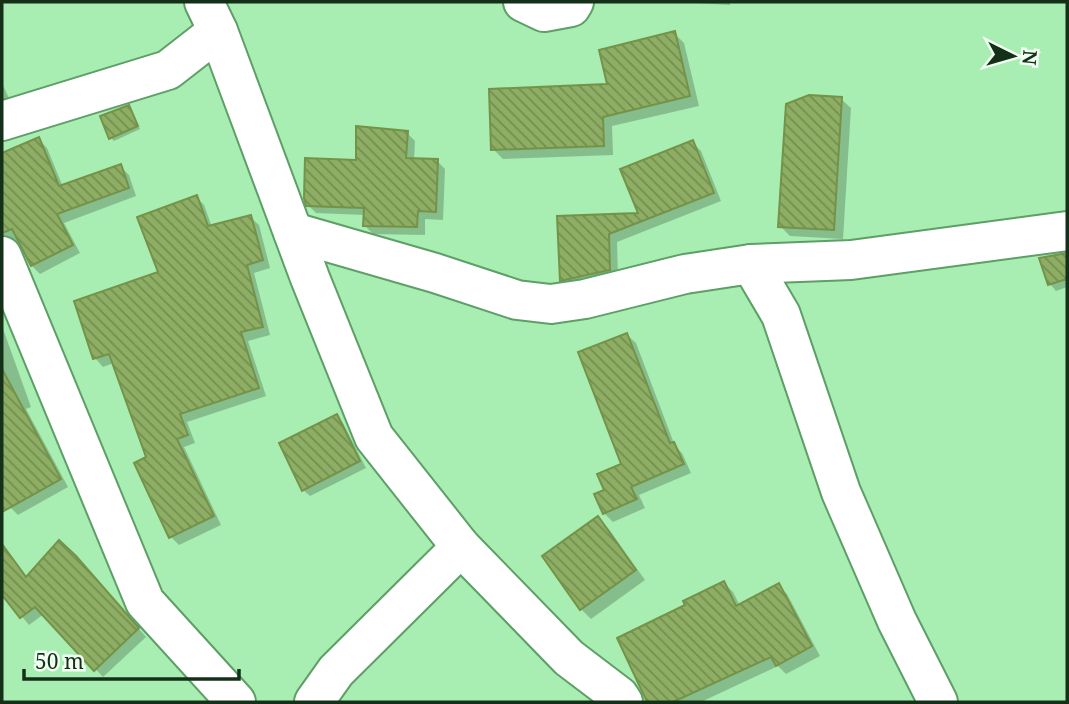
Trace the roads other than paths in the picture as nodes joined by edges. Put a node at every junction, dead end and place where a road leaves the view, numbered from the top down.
1 (523, 2) edge
2 (574, 2) edge
3 (211, 16) edge
4 (2, 121) edge
5 (1067, 231) edge
6 (293, 232) junction
7 (2, 256) edge
8 (751, 264) junction
9 (461, 547) junction
10 (236, 702) edge
11 (314, 702) edge
12 (624, 702) edge
13 (938, 702) edge

1 - 2 street
3 - 4 street
3 - 6 street
5 - 8 street
6 - 8 street
6 - 9 street
7 - 10 street
8 - 13 street
9 - 11 street
9 - 12 street

